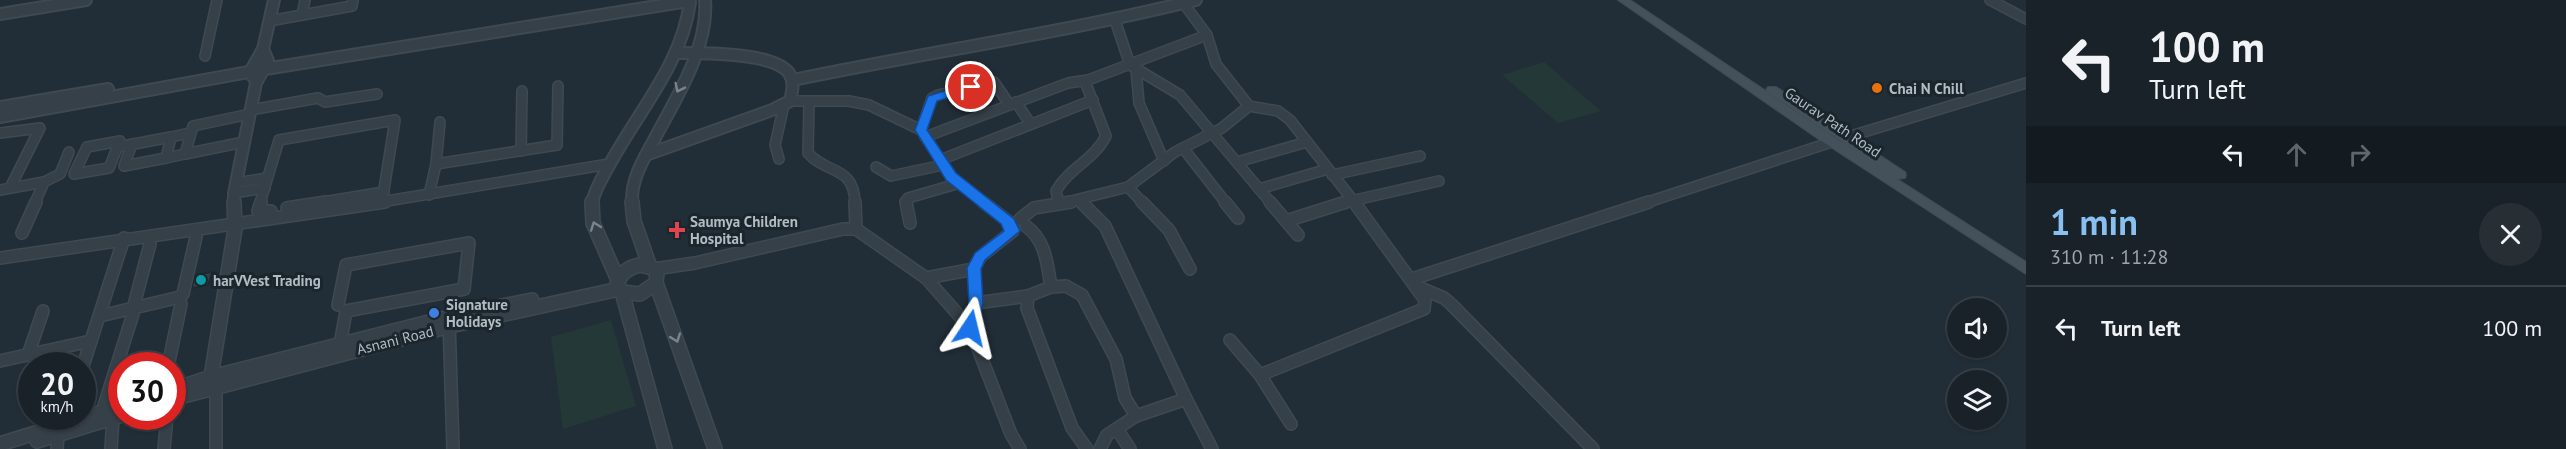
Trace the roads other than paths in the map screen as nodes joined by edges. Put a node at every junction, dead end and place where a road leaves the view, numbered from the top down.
1 (86, 0) edge
2 (217, 0) edge
3 (274, 0) edge
4 (305, 0) edge
5 (353, 0) edge
6 (645, 0) edge
7 (704, 0) edge
8 (1196, 0) edge
9 (1623, 0) edge
10 (1638, 0) edge
11 (1990, 0) edge
12 (688, 1) edge
13 (1183, 2) edge
14 (0, 14) edge
15 (302, 15) junction
16 (2026, 19) edge
17 (1115, 20) junction
18 (269, 21) junction
19 (1207, 35) junction
20 (263, 49) junction
21 (678, 53) junction
22 (697, 53) junction
23 (205, 56) dead end
24 (266, 65) junction
25 (252, 67) junction
26 (1133, 67) junction
27 (793, 80) junction
28 (1088, 80) junction
29 (256, 83) junction
30 (2026, 83) edge
31 (558, 86) dead end
32 (522, 91) dead end
33 (377, 94) dead end
34 (1093, 100) junction
35 (787, 103) junction
36 (809, 103) junction
37 (1013, 103) junction
38 (1250, 106) junction
39 (0, 107) edge
40 (250, 112) junction
41 (0, 117) edge
42 (440, 122) dead end
43 (1030, 123) junction
44 (190, 133) junction
45 (923, 133) junction
46 (1212, 133) junction
47 (0, 134) edge
48 (171, 136) junction
49 (1838, 140) junction
50 (244, 142) junction
51 (1307, 142) junction
52 (132, 144) junction
53 (118, 147) junction
54 (1183, 148) junction
55 (521, 151) junction
56 (69, 152) dead end
57 (185, 154) junction
58 (646, 155) junction
59 (1420, 156) dead end
60 (166, 158) junction
61 (779, 159) dead end
62 (1164, 161) junction
63 (942, 162) junction
64 (1237, 162) junction
65 (436, 164) junction
66 (609, 164) junction
67 (876, 167) dead end
68 (1330, 172) junction
69 (1439, 181) dead end
70 (44, 182) junction
71 (266, 183) junction
72 (960, 183) junction
73 (1128, 187) junction
74 (235, 188) junction
75 (5, 189) edge
76 (1259, 189) junction
77 (429, 195) junction
78 (383, 197) junction
79 (1080, 200) junction
80 (1351, 200) junction
81 (1059, 203) junction
82 (1238, 218) dead end
83 (1286, 220) junction
84 (235, 222) junction
85 (910, 223) dead end
86 (1017, 224) junction
87 (856, 229) junction
88 (22, 233) dead end
89 (1298, 235) dead end
90 (196, 237) dead end
91 (124, 238) junction
92 (150, 244) dead end
93 (0, 258) edge
94 (2026, 259) edge
95 (974, 268) junction
96 (1190, 268) dead end
97 (2026, 269) edge
98 (654, 275) junction
99 (926, 278) junction
100 (1415, 283) junction
101 (619, 286) junction
102 (1051, 287) junction
103 (1028, 296) junction
104 (976, 303) junction
105 (181, 304) dead end
106 (338, 305) dead end
107 (43, 311) dead end
108 (133, 312) junction
109 (100, 316) junction
110 (449, 322) junction
111 (970, 328) junction
112 (1230, 340) dead end
113 (91, 341) junction
114 (340, 345) junction
115 (29, 352) edge
116 (42, 352) edge
117 (87, 352) edge
118 (125, 352) edge
119 (171, 352) edge
120 (18, 357) edge
121 (0, 361) edge
122 (1260, 375) junction
123 (212, 384) junction
124 (186, 388) edge
125 (186, 394) edge
126 (1186, 399) junction
127 (108, 415) edge
128 (1136, 416) junction
129 (1291, 424) dead end
130 (1117, 429) junction
131 (113, 430) edge
132 (165, 430) edge
133 (62, 431) edge
134 (0, 444) edge
135 (10, 449) edge
136 (111, 449) edge
137 (164, 449) edge
138 (216, 449) edge
139 (453, 449) edge
140 (665, 449) edge
141 (715, 449) edge
142 (1020, 449) edge
143 (1087, 449) edge
144 (1100, 449) edge
145 (1130, 449) edge
146 (1212, 449) edge
147 (1593, 449) edge

1 - 14 street
2 - 23 street
3 - 18 street
4 - 15 street
5 - 15 street
6 - 24 street
7 - 12 street
7 - 22 street
8 - 13 street
9 - 49 main road, Gaurav Path Road
10 - 49 main road, Gaurav Path Road
11 - 16 street
12 - 21 street
12 - 24 street
13 - 17 street
13 - 19 street
15 - 18 street
17 - 26 street
17 - 27 street
18 - 20 street
19 - 26 street
19 - 38 street
20 - 24 street
20 - 25 street
21 - 22 street
21 - 66 street
22 - 27 street
22 -> 58 street
24 - 25 street
24 - 29 street
25 - 29 street
25 - 39 street
25 - 41 street
26 - 28 street
26 - 46 street
26 - 62 street
27 - 35 street
28 - 34 street
28 - 37 street
29 - 40 street
30 - 49 street
31 - 55 street
32 - 55 street
33 - 40 street
34 - 43 street
34 - 81 street
35 - 36 street
35 - 58 street
35 - 61 street
36 - 45 street
36 - 87 street
37 - 43 street
37 - 45 street
37 - 45 street
38 - 46 street
38 - 51 street
40 - 44 street
40 - 50 street
42 - 65 street
43 - 63 street
44 - 48 street
44 - 57 street
45 - 63 street
46 - 54 street
46 - 64 street
47 - 75 street
48 - 52 street
48 - 60 street
49 - 94 main road, Gaurav Path Road
49 - 97 main road, Gaurav Path Road
49 - 100 street
50 - 57 street
50 - 74 street
51 - 64 street
51 - 68 street
52 - 53 street
52 - 60 street
53 - 53 street
54 - 62 street
54 - 82 street
55 - 65 street
56 - 70 street
57 - 60 street
58 - 98 street
59 - 68 street
62 - 73 street
63 - 67 street
63 - 72 street
64 - 76 street
65 - 77 street
66 - 77 street
101 -> 66 street
68 - 76 street
68 - 80 street
69 - 80 street
70 - 75 street
70 - 88 street
71 - 74 street
71 - 78 street
71 - 78 street
72 - 85 street
72 - 86 street
73 - 79 street
73 - 96 street
74 - 84 street
76 - 83 street
77 - 78 street
78 - 84 street
79 - 81 street
79 - 126 street
80 - 83 street
80 - 100 street
81 - 86 street
83 - 89 street
84 - 91 street
84 - 123 street
86 - 95 street
86 - 102 street
87 - 98 street
87 - 99 street
90 - 108 street
91 - 93 street
91 - 109 street
92 - 108 street
95 - 99 street
95 - 104 street
98 - 101 street
98 - 101 street
98 -> 141 street
99 - 111 street
100 - 122 street
100 - 147 street
101 - 110 street, Asnani Road
101 - 140 street
102 - 103 street
102 - 128 street
103 - 104 street
103 - 143 street
104 - 111 street
105 - 119 street
106 - 114 street
107 - 115 street
108 - 109 street
108 - 118 street
109 - 113 street
110 - 114 street, Asnani Road
110 - 123 street, Asnani Road
110 - 139 street
111 - 142 street
112 - 122 street
113 - 116 street
113 - 117 street
114 - 123 street, Asnani Road
120 - 121 street
122 - 129 street
123 - 124 street, Asnani Road
123 - 125 street, Asnani Road
123 - 138 street
126 - 128 street
126 - 146 street
127 - 133 street
128 - 130 street
130 - 144 street
130 - 145 street
131 - 136 street
132 - 137 street
133 - 134 street
133 - 135 street

